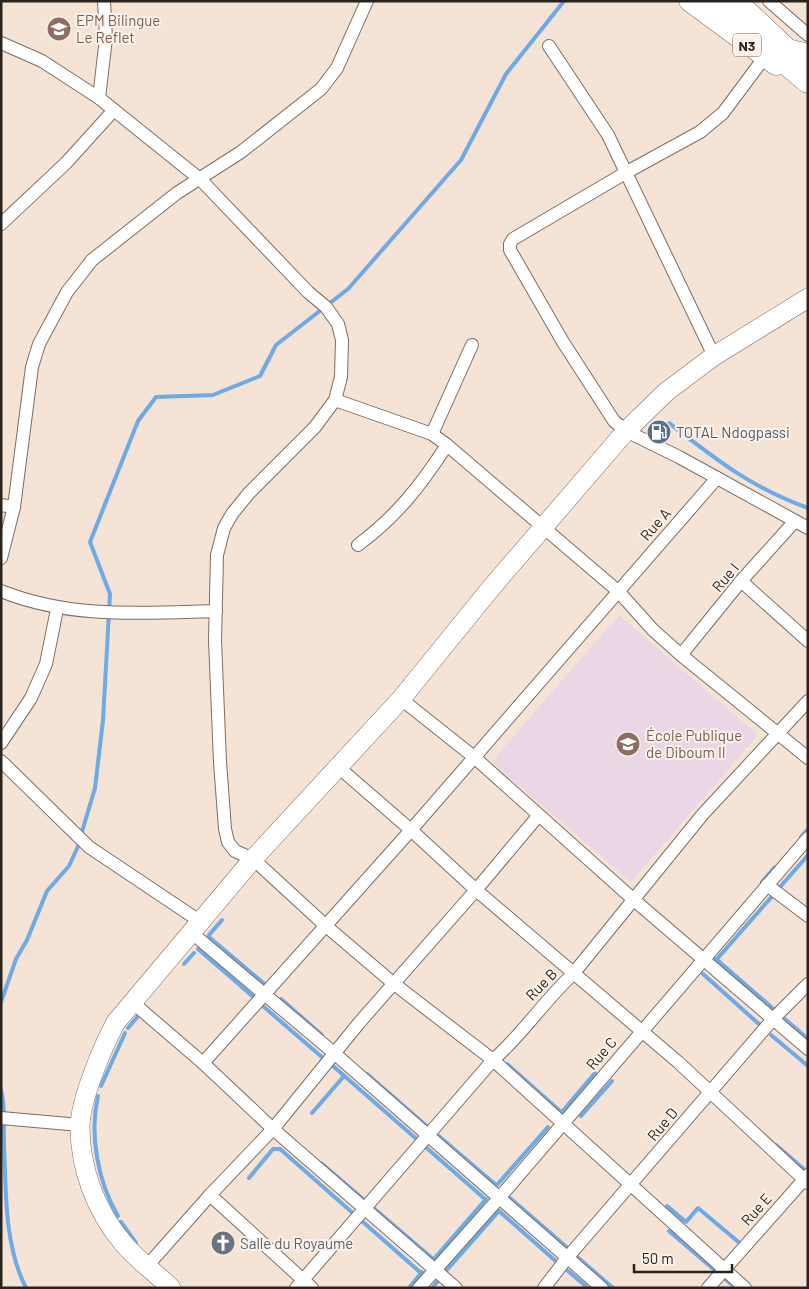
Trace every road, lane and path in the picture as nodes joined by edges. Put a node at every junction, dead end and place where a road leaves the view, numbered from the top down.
1 (104, 1) edge
2 (367, 1) edge
3 (689, 1) edge
4 (716, 1) edge
5 (737, 1) edge
6 (769, 1) edge
7 (806, 29) edge
8 (754, 32) junction
9 (1, 43) edge
10 (549, 46) dead end
11 (802, 57) edge
12 (764, 58) junction
13 (808, 83) edge
14 (100, 98) junction
15 (114, 110) junction
16 (627, 172) junction
17 (201, 180) junction
18 (1, 224) edge
19 (808, 298) edge
20 (472, 345) dead end
21 (714, 356) junction
22 (334, 400) junction
23 (626, 431) junction
24 (432, 434) junction
25 (447, 445) junction
26 (717, 478) junction
27 (8, 506) edge
28 (795, 521) junction
29 (543, 528) junction
30 (808, 528) edge
31 (358, 545) dead end
32 (1, 558) edge
33 (741, 581) junction
34 (1, 592) edge
35 (619, 592) junction
36 (57, 609) junction
37 (216, 611) junction
38 (808, 641) edge
39 (681, 655) junction
40 (401, 699) junction
41 (808, 701) edge
42 (779, 733) junction
43 (1, 743) edge
44 (474, 757) junction
45 (808, 758) edge
46 (1, 761) edge
47 (337, 766) junction
48 (539, 815) junction
49 (411, 830) junction
50 (808, 838) edge
51 (253, 859) junction
52 (767, 885) junction
53 (476, 890) junction
54 (634, 900) junction
55 (808, 916) edge
56 (326, 926) junction
57 (197, 927) junction
58 (704, 960) junction
59 (573, 974) junction
60 (393, 983) junction
61 (808, 984) edge
62 (265, 994) junction
63 (132, 1002) junction
64 (773, 1019) junction
65 (642, 1031) junction
66 (808, 1049) edge
67 (334, 1053) junction
68 (493, 1060) junction
69 (203, 1063) junction
70 (710, 1093) junction
71 (1, 1118) edge
72 (563, 1122) junction
73 (80, 1126) junction
74 (273, 1129) junction
75 (429, 1136) junction
76 (806, 1179) edge
77 (631, 1186) junction
78 (210, 1195) junction
79 (500, 1197) junction
80 (365, 1209) junction
81 (567, 1258) junction
82 (148, 1265) junction
83 (435, 1269) junction
84 (723, 1270) junction
85 (304, 1285) edge
86 (171, 1288) edge
87 (419, 1288) edge
88 (456, 1288) edge
89 (544, 1288) edge
90 (602, 1288) edge
91 (708, 1288) edge
92 (745, 1288) edge

1 - 14 street
2 - 17 street
3 - 12 main road, N3
4 - 8 highway, N3
5 - 11 main road
6 - 7 street
8 - 11 highway, N3
8 - 13 highway, N3
9 - 14 street
10 - 16 street
12 - 13 main road, N3
12 - 16 street
14 - 15 street
15 - 17 street
15 - 18 street
16 - 21 street
16 - 23 street
17 - 22 street
17 - 27 street
19 - 21 main road
20 - 24 street
21 - 23 main road
22 - 24 street
22 - 37 street
23 - 26 street
23 - 29 main road
24 - 25 street
25 - 29 street
25 - 31 street
26 - 28 street
26 - 35 street, Rue A
27 - 32 street
28 - 30 street
28 - 33 street, Rue I
29 - 35 street
29 - 40 main road
33 - 38 street
33 - 39 street, Rue I
34 - 36 street
35 - 39 street
35 - 44 street, Rue A
36 - 37 street
36 - 43 street
37 - 51 street
39 - 42 street
40 - 44 street
40 - 47 main road
41 - 42 street, Rue B
42 - 45 street
42 - 54 street, Rue B
44 - 48 street
44 - 49 street, Rue A
46 - 57 street
47 - 49 street
47 - 51 main road
48 - 53 street
48 - 54 street
49 - 53 street
49 - 56 street, Rue A
50 - 52 street, Rue C
51 - 56 street
51 - 57 main road
52 - 55 street
52 - 58 street, Rue C
53 - 59 street
53 - 60 street
54 - 58 street
54 - 59 street, Rue B
56 - 60 street
56 - 62 street, Rue A
57 - 62 street
57 - 63 main road
58 - 64 street
58 - 65 street, Rue C
59 - 65 street
59 - 68 street, Rue B
60 - 67 street
60 - 68 street
61 - 64 street, Rue D
62 - 67 street
62 - 69 street, Rue A
63 - 69 street
63 - 73 main road
64 - 66 street
64 - 70 street, Rue D
65 - 70 street
65 - 72 street, Rue C
67 - 74 street
67 - 75 street
68 - 72 street
68 - 75 street, Rue B
69 - 74 street
70 - 76 street
70 - 77 street, Rue D
71 - 73 street
72 - 77 street
72 - 79 street, Rue C
73 - 82 main road
74 - 78 street
74 - 80 street
75 - 79 street
75 - 80 street, Rue B
76 - 84 street, Rue E
77 - 81 street, Rue D
77 - 84 street
78 - 82 street
78 - 85 street
79 - 81 street
79 - 83 street, Rue C
80 - 83 street
80 - 85 street, Rue B
81 - 89 street, Rue D
81 - 90 street
82 - 86 main road
83 - 87 street, Rue C
83 - 88 street
84 - 91 street, Rue E
84 - 92 street

